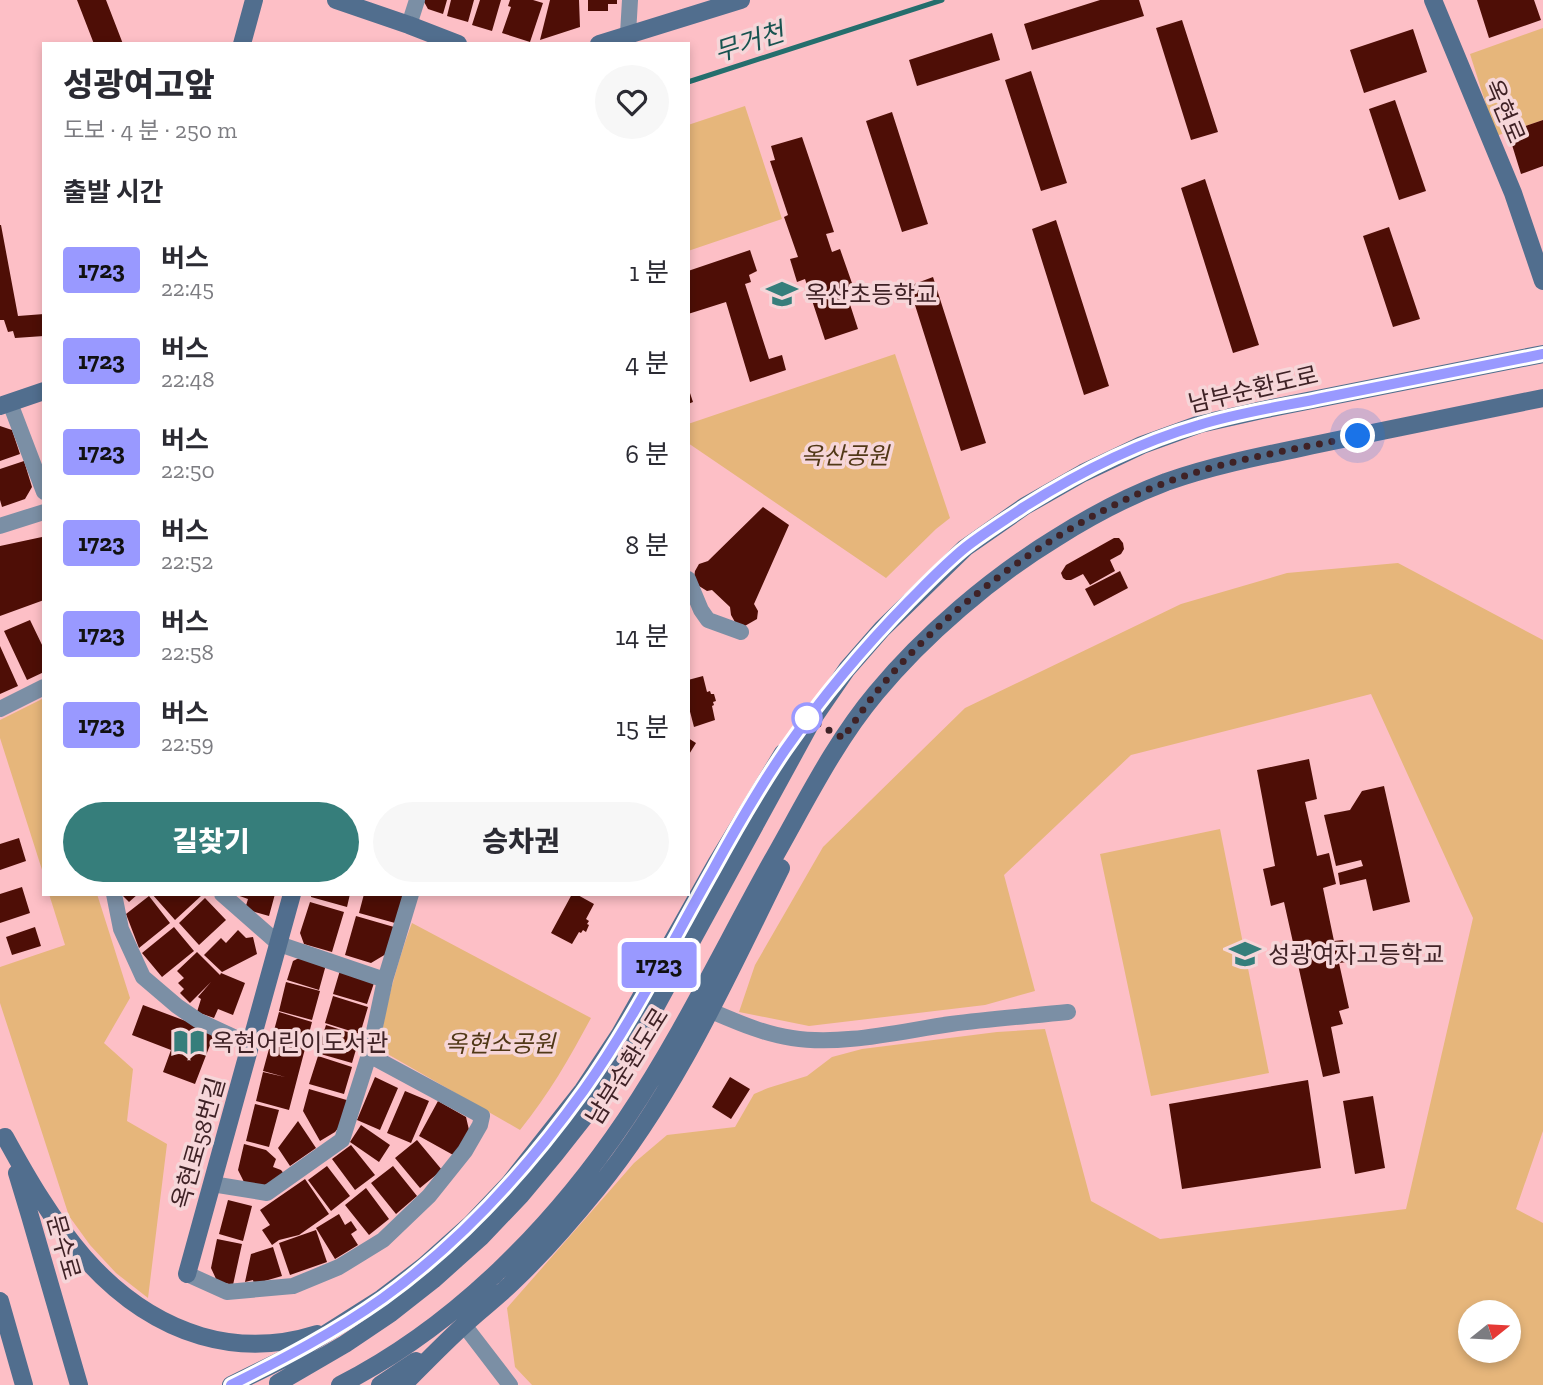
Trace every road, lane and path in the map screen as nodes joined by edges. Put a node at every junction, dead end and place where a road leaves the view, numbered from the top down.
1 (254, 0) edge
2 (336, 0) edge
3 (416, 0) edge
4 (630, 0) edge
5 (741, 0) edge
6 (1433, 0) edge
7 (409, 25) junction
8 (628, 34) junction
9 (243, 42) edge
10 (453, 42) edge
11 (605, 42) edge
12 (1543, 281) edge
13 (1543, 354) edge
14 (42, 392) edge
15 (1542, 398) edge
16 (5, 404) edge
17 (42, 487) edge
18 (42, 513) edge
19 (0, 526) edge
20 (690, 584) edge
21 (741, 632) dead end
22 (847, 669) junction
23 (42, 688) edge
24 (874, 695) junction
25 (0, 709) edge
26 (114, 896) edge
27 (224, 896) edge
28 (291, 896) edge
29 (410, 896) edge
30 (279, 944) junction
31 (384, 980) junction
32 (711, 1011) junction
33 (1068, 1012) dead end
34 (251, 1045) junction
35 (369, 1055) junction
36 (2, 1130) edge
37 (212, 1184) junction
38 (187, 1274) joint
39 (0, 1301) edge
40 (464, 1325) junction
41 (337, 1328) junction
42 (278, 1383) dead end
43 (24, 1385) edge
44 (79, 1385) edge
45 (231, 1385) edge
46 (340, 1385) edge
47 (380, 1385) edge
48 (403, 1385) edge
49 (510, 1385) edge

1 - 9 main road
2 - 7 main road
3 - 7 street
4 - 8 street
5 - 8 main road
6 - 12 main road, 옥현로
7 - 10 main road
8 - 11 main road
13 - 22 main road, 남부순환도로
14 - 16 main road
15 - 24 main road, 남부순환도로
16 - 17 street
18 - 19 street
20 - 21 street
22 - 41 main road
22 - 42 main road, 남부순환도로
23 - 25 street
24 - 32 main road
24 - 46 main road, 남부순환도로
26 - 34 street
27 - 30 street
28 - 30 main road, 옥현로58번길
29 - 31 street
30 - 31 street
30 - 34 main road, 옥현로58번길
31 - 35 street
32 - 33 street
32 - 40 main road
34 - 37 main road, 옥현로58번길
35 - 37 street
35 - 38 street
36 - 41 main road
36 - 44 main road, 문수로
37 - 38 main road, 옥현로58번길
39 - 43 main road
40 - 47 main road
40 - 48 main road
40 - 49 street
41 - 45 main road

